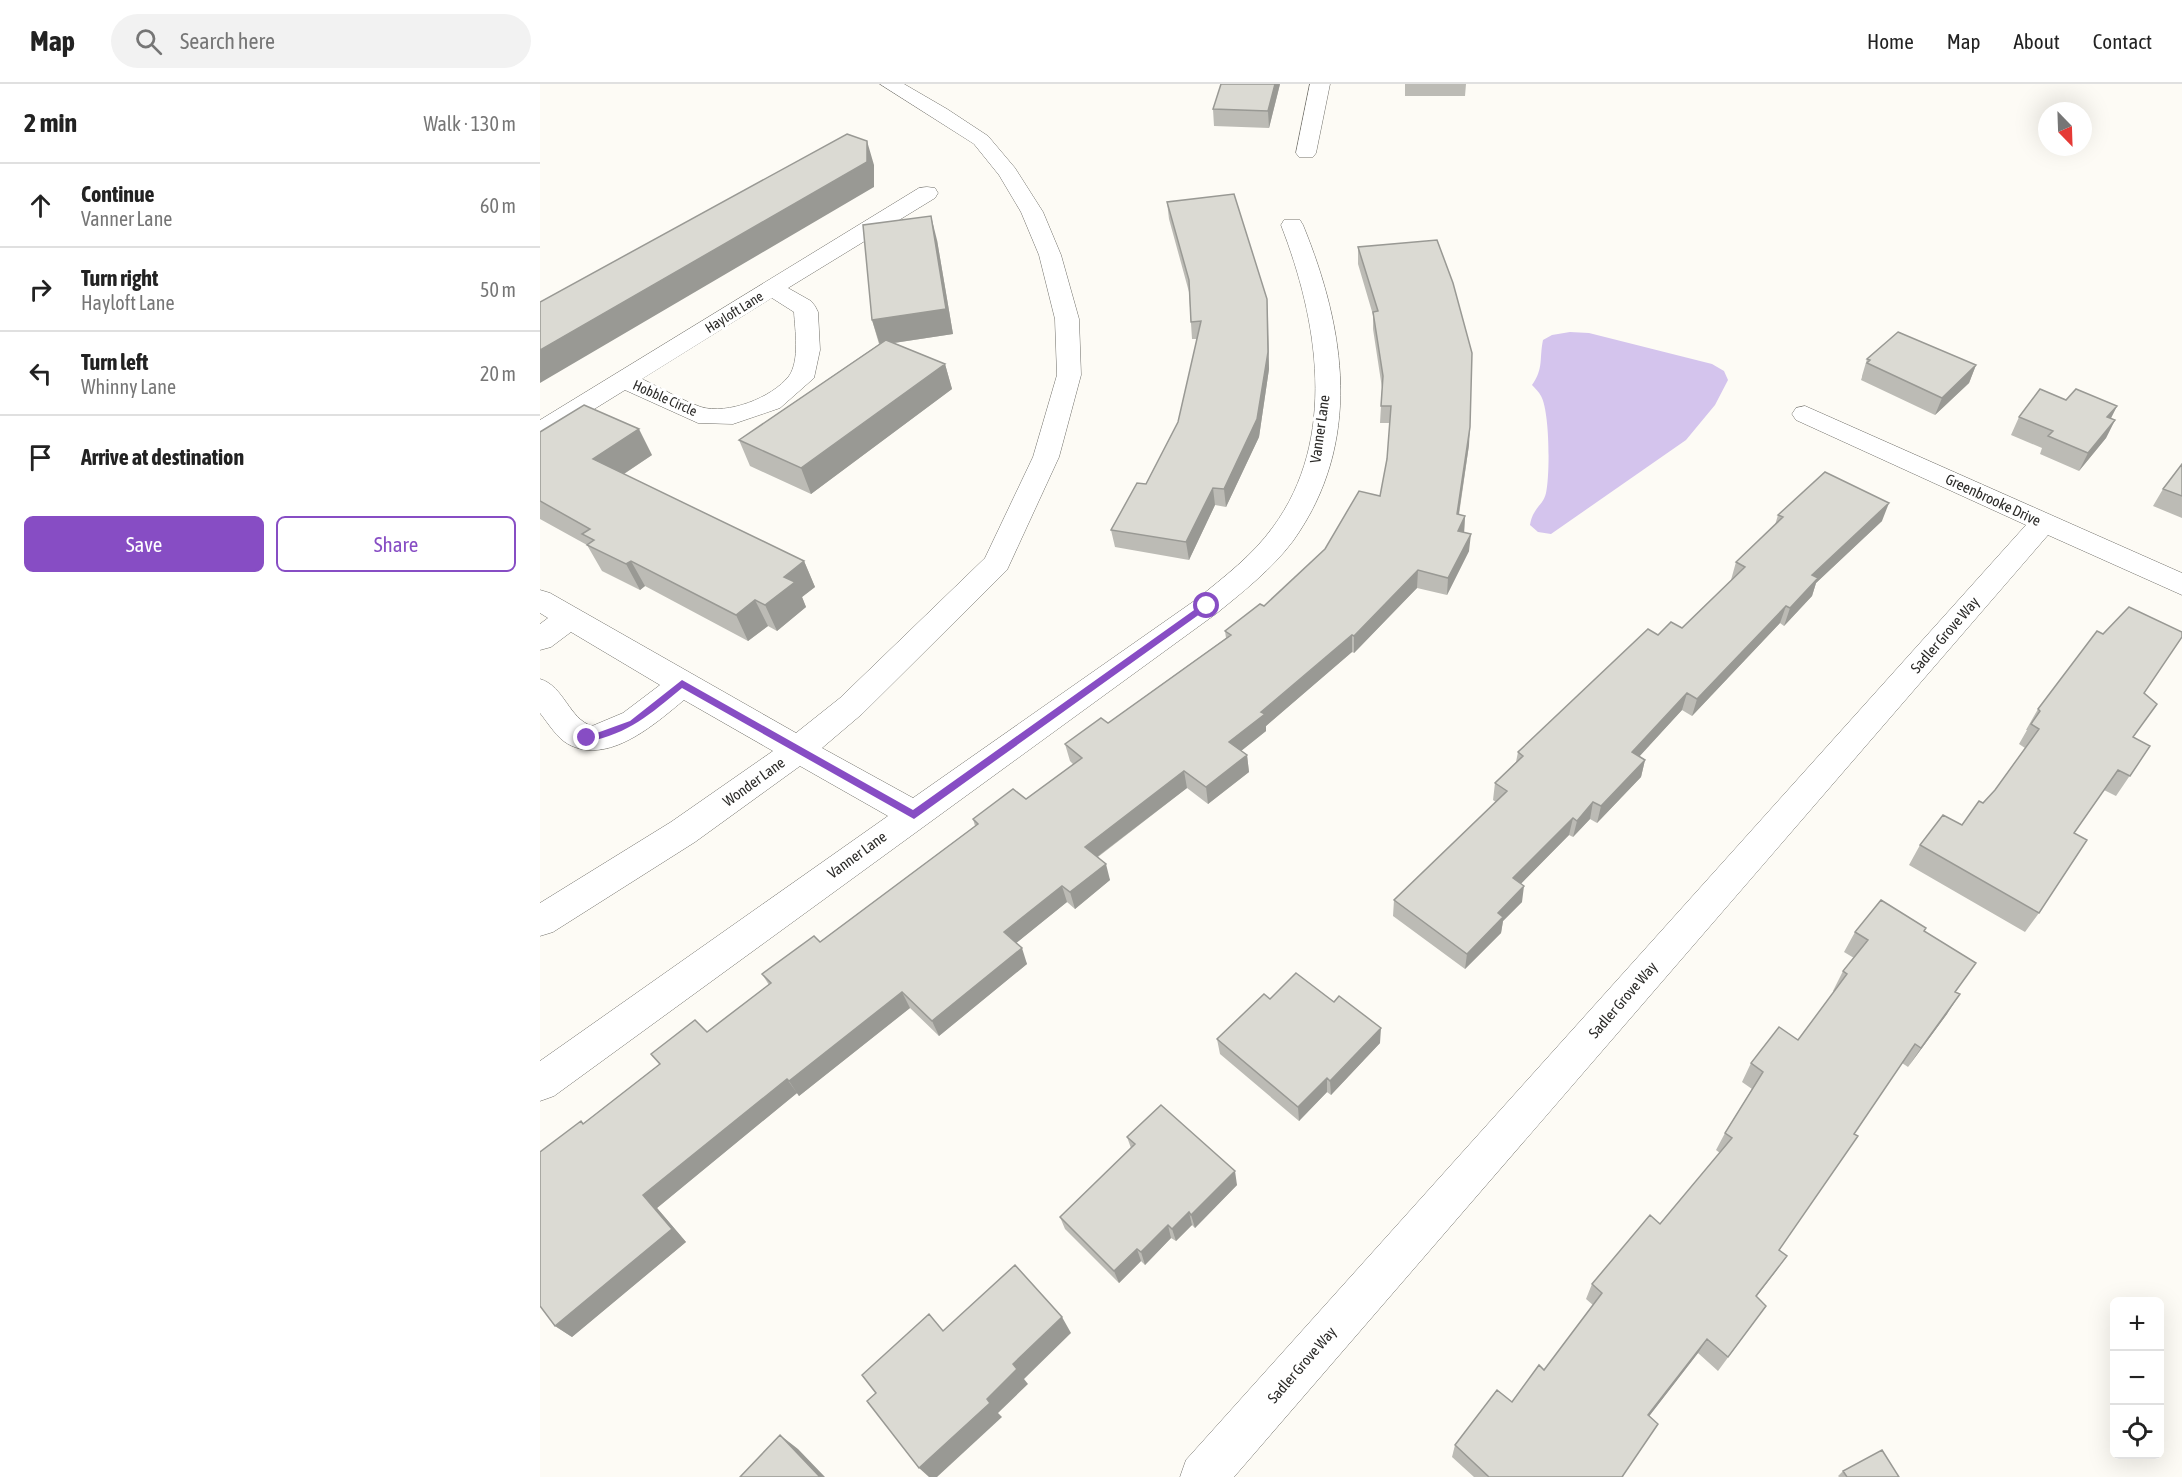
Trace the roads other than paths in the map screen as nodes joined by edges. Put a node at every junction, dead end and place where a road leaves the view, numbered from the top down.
1 (890, 84) edge
2 (1320, 84) edge
3 (1306, 153) dead end
4 (927, 193) dead end
5 (1292, 225) dead end
6 (772, 289) junction
7 (624, 380) junction
8 (1805, 414) dead end
9 (540, 431) edge
10 (2043, 523) junction
11 (2182, 585) edge
12 (540, 600) edge
13 (569, 618) junction
14 (540, 639) edge
15 (682, 684) junction
16 (540, 690) edge
17 (799, 749) junction
18 (914, 815) junction
19 (540, 921) edge
20 (540, 1083) edge
21 (1203, 1477) edge

1 - 17 street, Wonder Lane
2 - 3 street
4 - 6 street, Hayloft Lane
5 - 18 street, Vanner Lane
6 - 7 street, Hayloft Lane
6 - 7 street, Hobble Circle
7 - 9 street, Hayloft Lane
8 - 10 street, Greenbrooke Drive
10 - 11 street, Greenbrooke Drive
10 - 21 street, Sadler Grove Way
12 - 13 street
13 - 14 street
13 - 15 street
15 - 16 street
15 - 17 street
17 - 18 street
17 - 19 street, Wonder Lane
18 - 20 street, Vanner Lane

